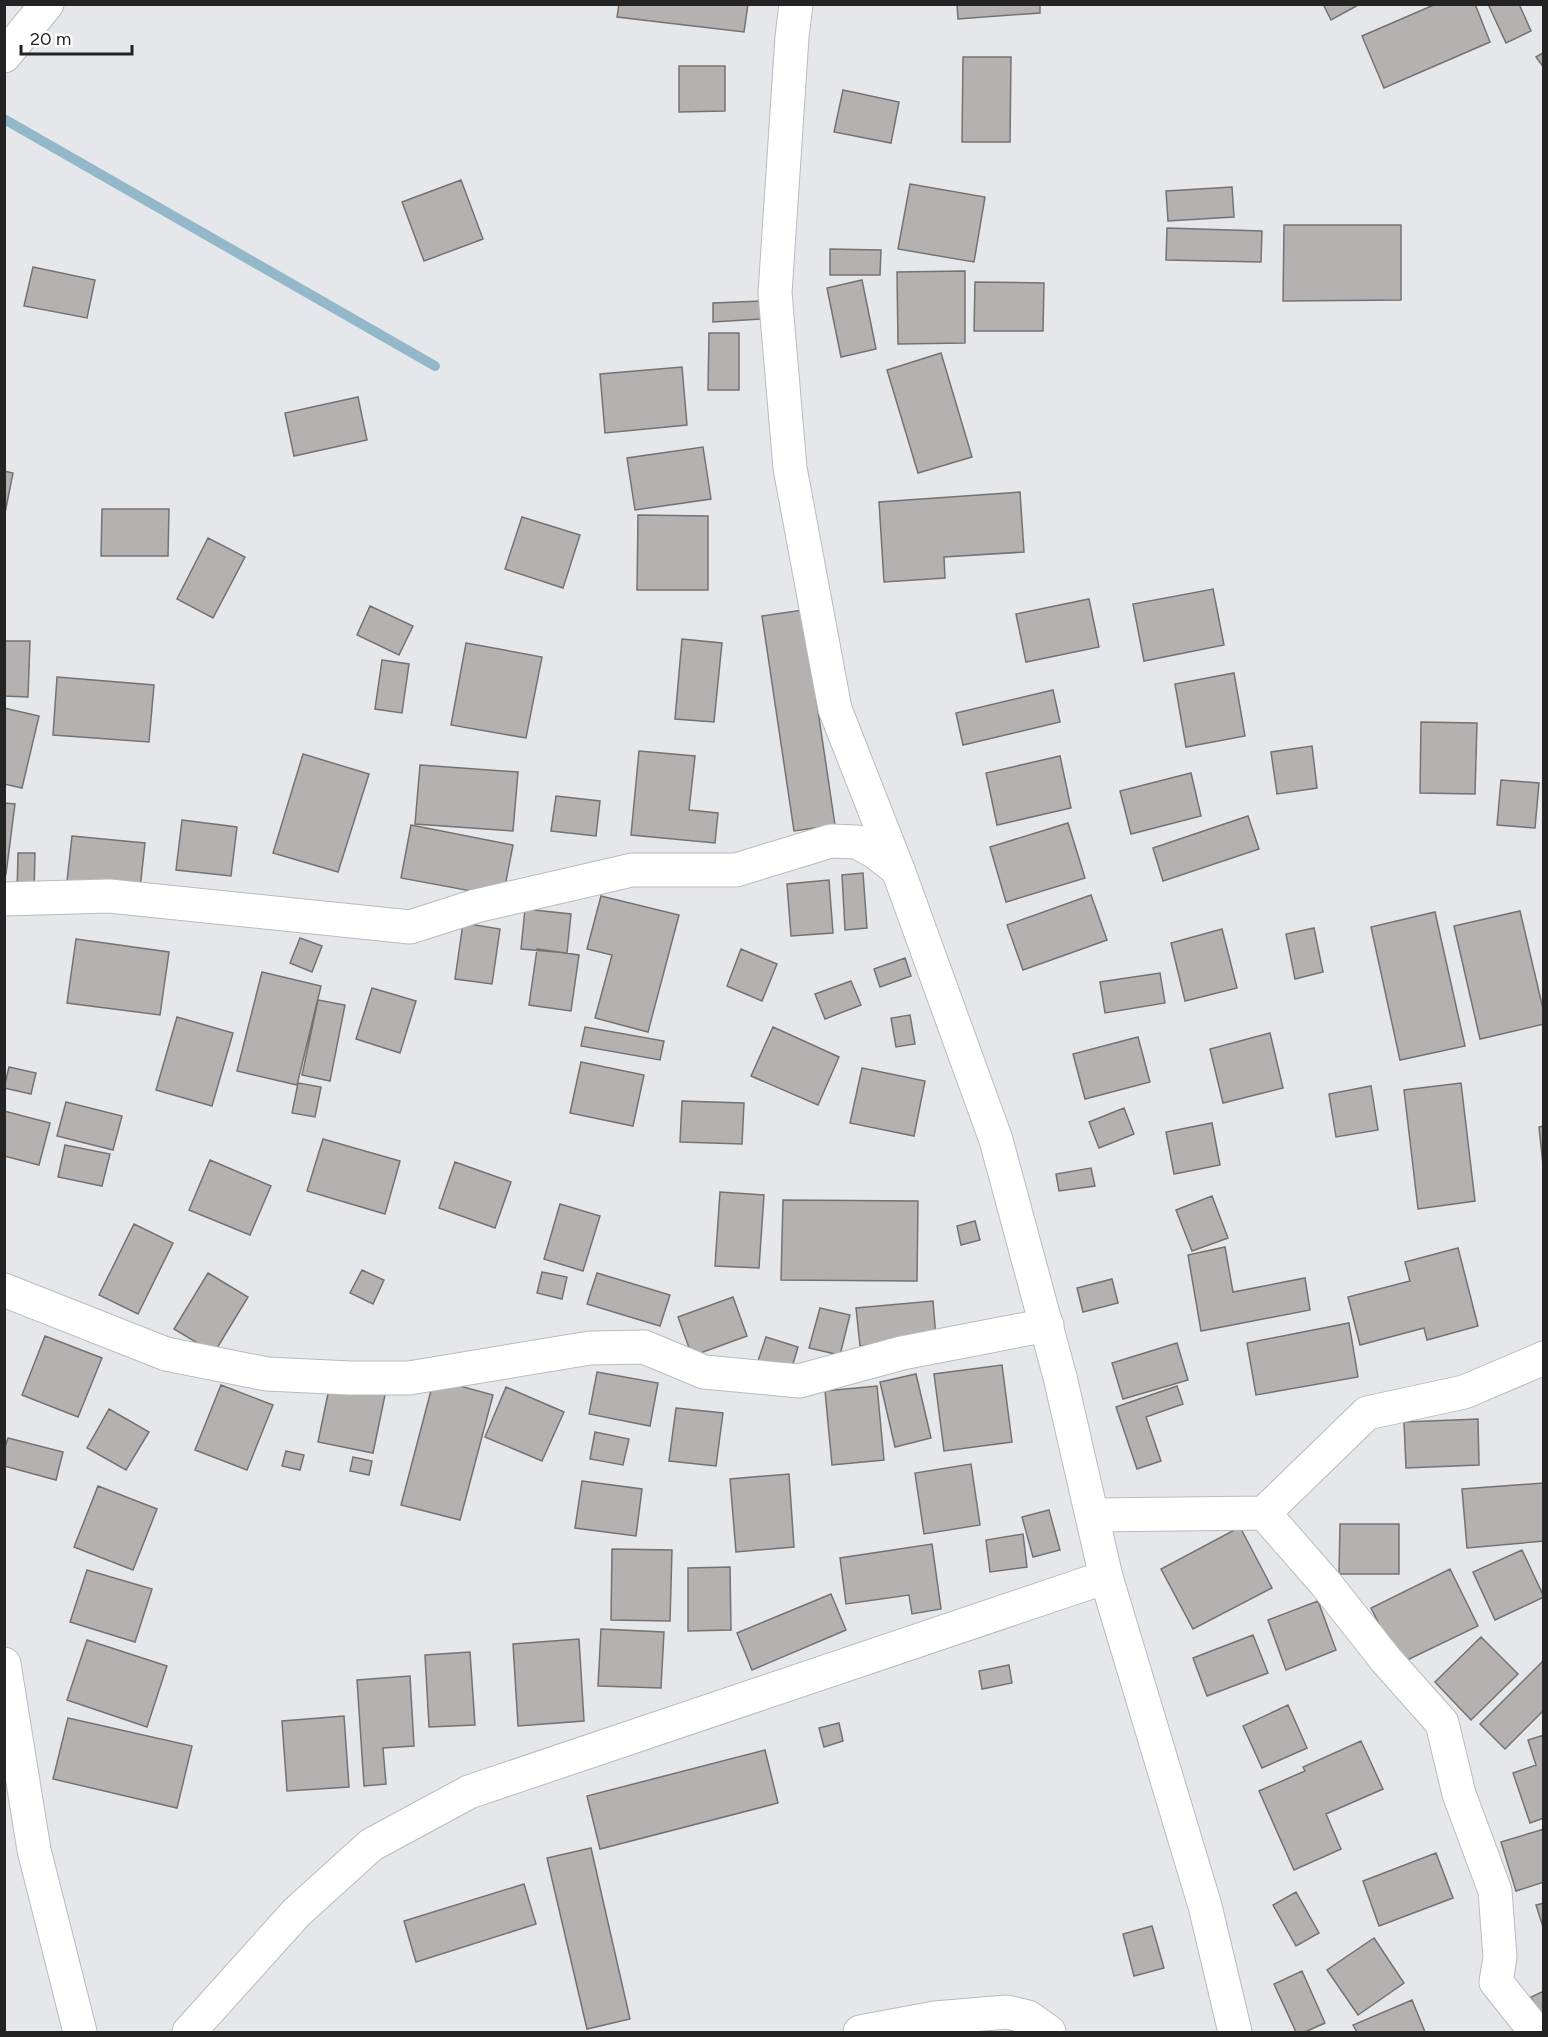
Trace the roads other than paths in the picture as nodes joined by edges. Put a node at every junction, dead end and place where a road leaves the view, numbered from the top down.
1 (47, 4) edge
2 (796, 4) edge
3 (4, 56) edge
4 (898, 870) junction
5 (4, 899) edge
6 (4, 1290) edge
7 (1047, 1325) junction
8 (1544, 1358) edge
9 (1264, 1513) junction
10 (1093, 1515) junction
11 (1106, 1577) junction
12 (4, 1664) edge
13 (80, 2032) edge
14 (189, 2032) edge
15 (860, 2032) edge
16 (1050, 2032) edge
17 (1235, 2032) edge
18 (1536, 2032) edge

1 - 3 street
2 - 4 street
4 - 5 street
4 - 7 street
6 - 7 street
7 - 10 street
8 - 9 street
9 - 10 street
9 - 18 street
10 - 11 street
11 - 14 street
11 - 17 street
12 - 13 street
15 - 16 street

